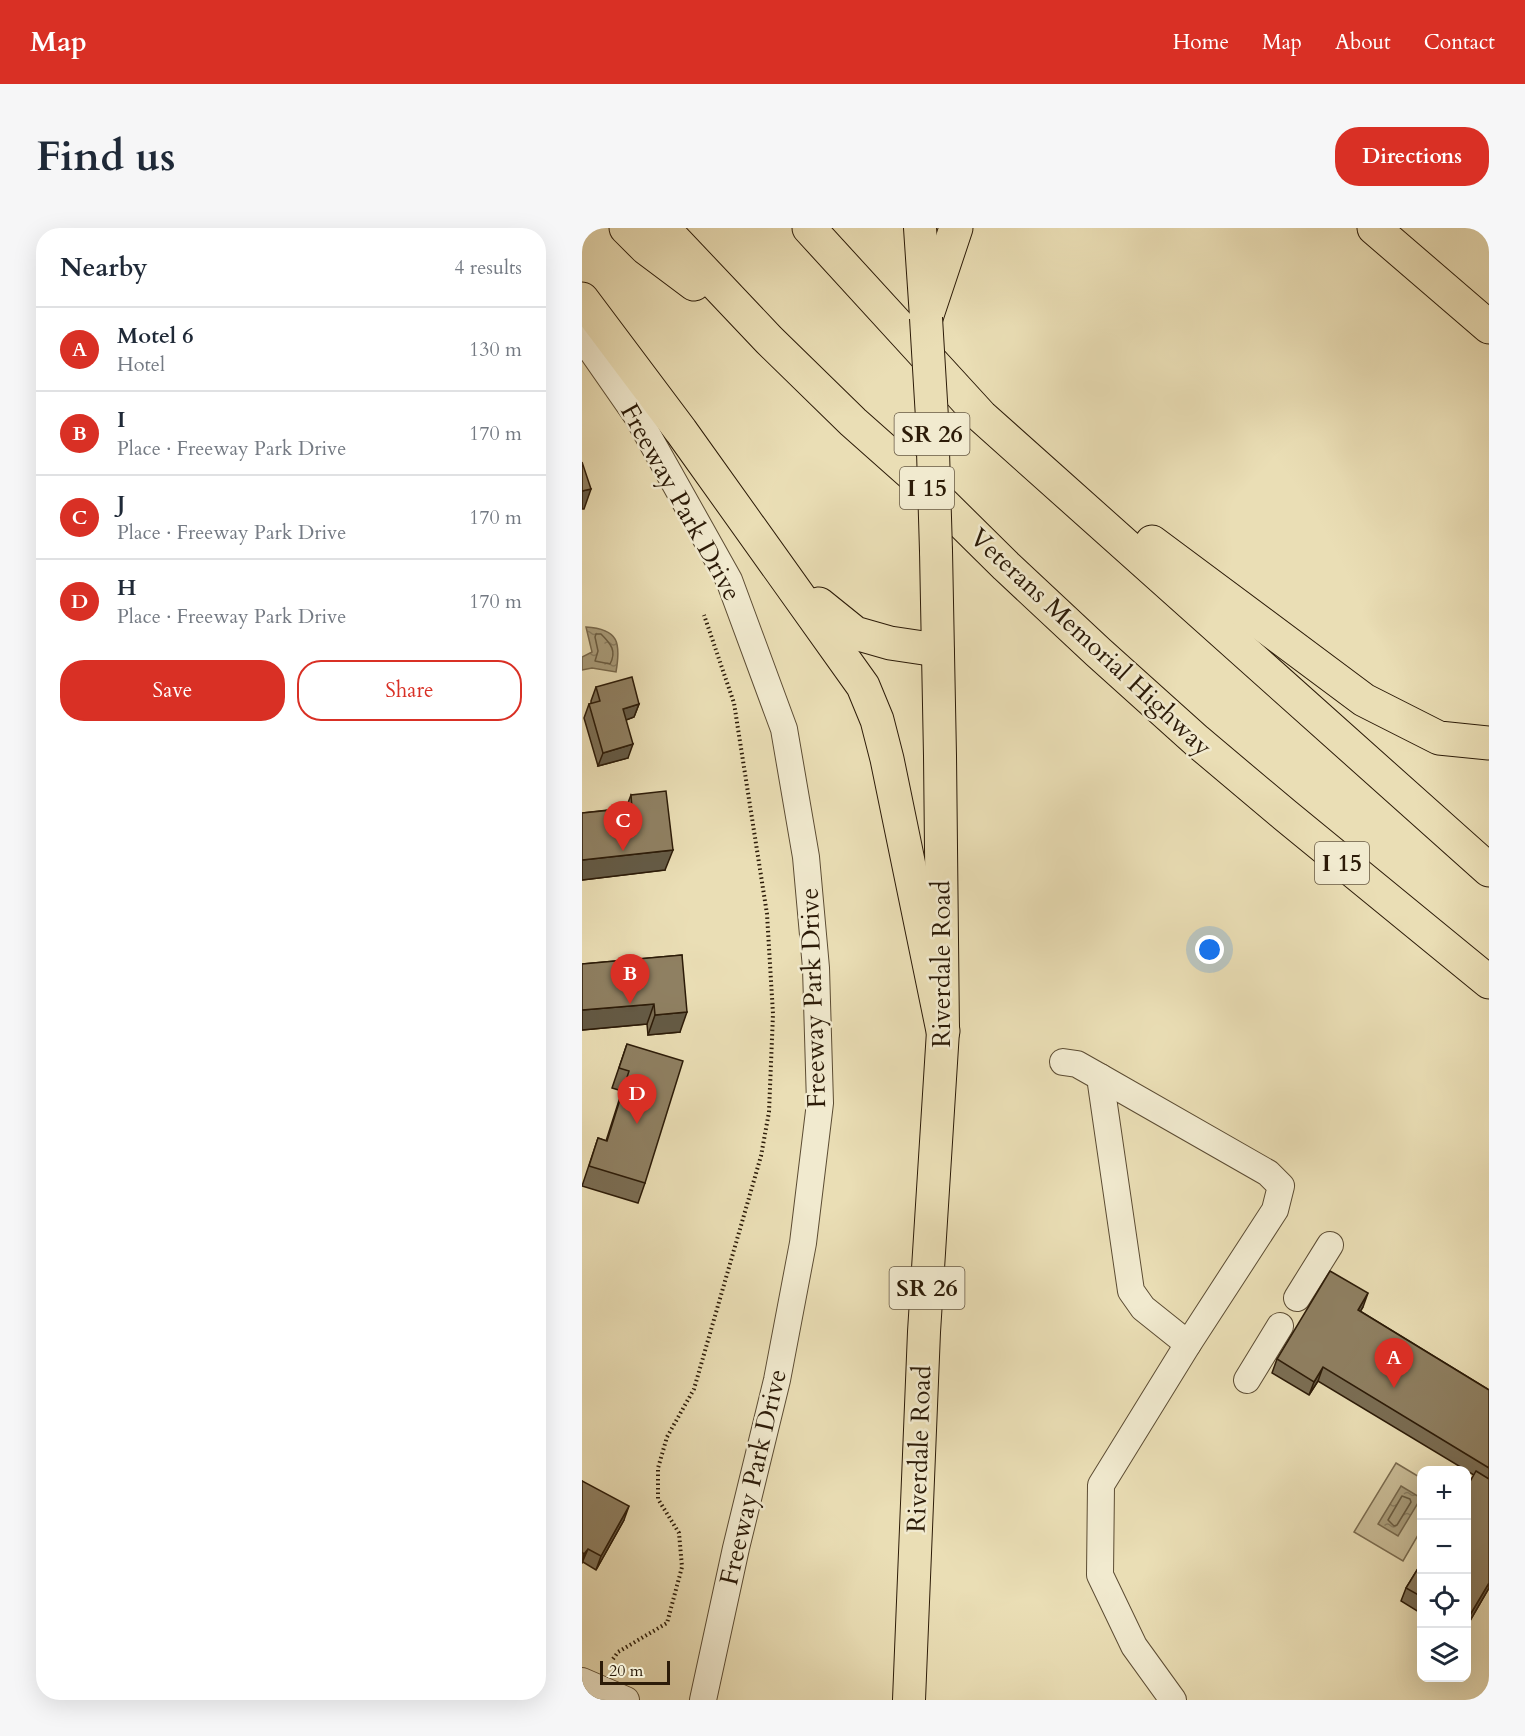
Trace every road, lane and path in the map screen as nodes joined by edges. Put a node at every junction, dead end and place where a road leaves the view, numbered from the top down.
1 (626, 228) edge
2 (663, 228) edge
3 (808, 228) edge
4 (920, 228) edge
5 (957, 228) edge
6 (1374, 228) edge
7 (582, 299) edge
8 (926, 318) junction
9 (1489, 327) edge
10 (582, 337) edge
11 (769, 340) junction
12 (981, 416) junction
13 (788, 579) junction
14 (704, 615) dead end
15 (937, 650) junction
16 (1489, 743) edge
17 (1489, 870) edge
18 (1489, 982) edge
19 (943, 1031) junction
20 (1063, 1062) dead end
21 (1100, 1077) junction
22 (1329, 1245) dead end
23 (1297, 1298) dead end
24 (1280, 1326) dead end
25 (1188, 1344) junction
26 (1247, 1380) dead end
27 (613, 1659) dead end
28 (582, 1682) edge
29 (626, 1700) edge
30 (703, 1700) edge
31 (909, 1700) edge
32 (1173, 1700) edge

1 - 11 highway
2 - 11 highway, Veterans Memorial Highway / I 15
3 - 12 highway
4 - 8 main road, Riverdale Road / SR 26
5 - 8 highway
6 - 9 highway
7 - 13 highway
8 - 15 main road, Riverdale Road / SR 26, bridge
10 - 30 street, Freeway Park Drive
11 - 18 highway, Veterans Memorial Highway / I 15
12 - 16 highway
12 - 17 highway
13 - 15 highway
13 - 19 highway
14 - 27 path
15 - 19 main road, Riverdale Road / SR 26
19 - 31 main road, Riverdale Road / SR 26
20 - 21 street
21 - 25 street
21 - 25 street
22 - 23 street
24 - 26 street
25 - 32 street
28 - 29 street

